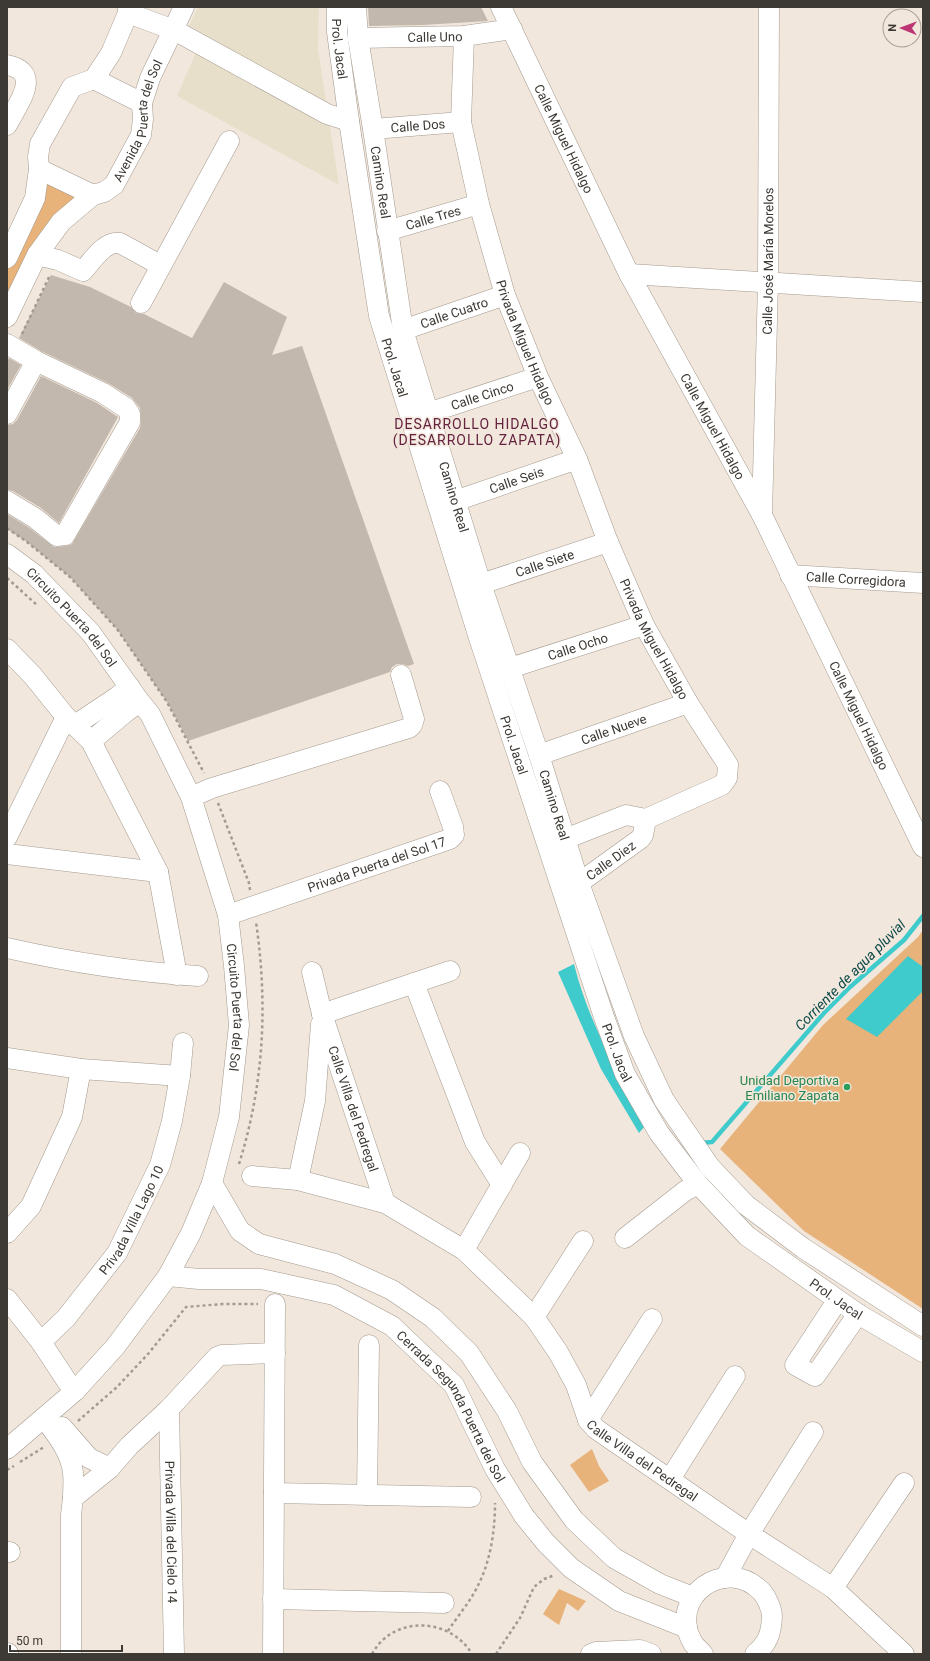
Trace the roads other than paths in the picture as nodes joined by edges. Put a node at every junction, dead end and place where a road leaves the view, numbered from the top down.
1 (184, 7) edge
2 (337, 7) edge
3 (356, 7) edge
4 (501, 7) edge
5 (769, 7) edge
6 (128, 10) edge
7 (512, 29) junction
8 (174, 30) junction
9 (464, 36) junction
10 (358, 38) junction
11 (7, 65) edge
12 (94, 79) junction
13 (142, 103) junction
14 (349, 121) junction
15 (462, 122) junction
16 (7, 125) edge
17 (373, 129) junction
18 (229, 141) dead end
19 (39, 169) junction
20 (93, 195) junction
21 (479, 204) junction
22 (387, 231) junction
23 (37, 255) junction
24 (7, 258) edge
25 (160, 265) junction
26 (629, 274) junction
27 (768, 282) junction
28 (923, 292) edge
29 (505, 294) junction
30 (141, 303) dead end
31 (7, 317) edge
32 (403, 330) junction
33 (11, 346) edge
34 (36, 361) junction
35 (538, 377) junction
36 (428, 413) junction
37 (7, 414) edge
38 (577, 459) junction
39 (7, 501) edge
40 (455, 501) junction
41 (762, 515) junction
42 (608, 542) junction
43 (7, 554) edge
44 (790, 575) junction
45 (923, 583) edge
46 (482, 584) junction
47 (644, 624) junction
48 (7, 649) edge
49 (510, 668) junction
50 (401, 676) dead end
51 (128, 699) junction
52 (688, 703) junction
53 (70, 721) junction
54 (92, 741) junction
55 (539, 755) junction
56 (440, 791) dead end
57 (191, 797) junction
58 (646, 819) junction
59 (7, 837) edge
60 (565, 839) junction
61 (923, 847) edge
62 (7, 854) edge
63 (158, 872) junction
64 (579, 883) junction
65 (562, 892) junction
66 (228, 915) junction
67 (7, 948) edge
68 (450, 971) dead end
69 (312, 972) dead end
70 (177, 975) junction
71 (198, 976) dead end
72 (414, 983) junction
73 (322, 1014) junction
74 (183, 1043) dead end
75 (7, 1058) edge
76 (81, 1070) junction
77 (180, 1076) junction
78 (520, 1153) dead end
79 (252, 1176) dead end
80 (298, 1180) junction
81 (212, 1183) junction
82 (698, 1184) junction
83 (502, 1185) junction
84 (385, 1203) junction
85 (7, 1233) edge
86 (625, 1238) dead end
87 (583, 1241) dead end
88 (464, 1250) junction
89 (168, 1276) junction
90 (7, 1299) edge
91 (837, 1301) junction
92 (275, 1304) road end
93 (858, 1314) junction
94 (534, 1317) junction
95 (652, 1319) dead end
96 (923, 1326) edge
97 (41, 1342) junction
98 (369, 1345) dead end
99 (923, 1352) edge
100 (275, 1353) junction
101 (735, 1376) dead end
102 (72, 1387) junction
103 (169, 1409) junction
104 (47, 1415) junction
105 (588, 1420) junction
106 (814, 1432) dead end
107 (62, 1434) junction
108 (7, 1449) edge
109 (110, 1468) junction
110 (670, 1479) junction
111 (904, 1484) dead end
112 (274, 1493) junction
113 (367, 1495) junction
114 (470, 1497) dead end
115 (73, 1498) junction
116 (749, 1534) junction
117 (725, 1578) junction
118 (833, 1588) junction
119 (693, 1596) junction
120 (272, 1599) junction
121 (444, 1603) dead end
122 (687, 1628) junction
123 (71, 1654) edge
124 (174, 1654) edge
125 (273, 1654) edge
126 (591, 1654) edge
127 (651, 1654) edge
128 (703, 1654) edge
129 (754, 1654) edge
130 (904, 1654) edge

1 - 8 street, Avenida Puerta del Sol
2 - 14 street, Prol. Jacal
3 - 10 street, Camino Real
4 - 7 street, Calle Miguel Hidalgo
5 - 27 street, Calle José María Morelos
6 - 8 street
6 - 12 street
7 - 9 street, Calle Uno
7 - 26 street, Calle Miguel Hidalgo
8 - 13 street, Avenida Puerta del Sol
8 - 14 street
9 - 10 street, Calle Uno
9 - 15 street, Privada Miguel Hidalgo
10 - 17 street, Camino Real
11 - 16 street
12 - 13 street
12 - 19 street
13 - 20 street, Avenida Puerta del Sol
14 - 65 street, Prol. Jacal
15 - 17 street, Calle Dos
15 - 21 street, Privada Miguel Hidalgo
17 - 22 street, Camino Real
18 - 25 street
19 - 20 street
19 - 24 street
20 - 23 street, Avenida Puerta del Sol
21 - 22 street, Calle Tres
21 - 29 street, Privada Miguel Hidalgo
22 - 32 street, Camino Real
23 - 25 street
23 - 31 street, Avenida Puerta del Sol
25 - 30 street
26 - 27 street
26 - 41 street, Calle Miguel Hidalgo
27 - 28 street
27 - 41 street, Calle José María Morelos
29 - 32 street, Calle Cuatro
29 - 35 street, Privada Miguel Hidalgo
32 - 36 street, Camino Real
33 - 34 street
34 - 37 street
34 - 39 street
35 - 36 street, Calle Cinco
35 - 38 street, Privada Miguel Hidalgo
36 - 40 street, Camino Real
38 - 40 street, Calle Seis
38 - 42 street, Privada Miguel Hidalgo
40 - 46 street, Camino Real
41 - 44 street, Calle Miguel Hidalgo
42 - 46 street, Calle Siete
42 - 47 street, Privada Miguel Hidalgo
43 - 51 street, Circuito Puerta del Sol
44 - 45 street, Calle Corregidora
44 - 61 street, Calle Miguel Hidalgo
46 - 49 street, Camino Real
47 - 49 street, Calle Ocho
47 - 52 street, Privada Miguel Hidalgo
48 - 53 street
49 - 55 street, Camino Real
50 - 57 street
51 - 53 street
51 - 54 street
51 - 57 street, Circuito Puerta del Sol
52 - 55 street, Calle Nueve
52 - 58 street, Privada Miguel Hidalgo
53 - 54 street
53 - 59 street
54 - 63 street
55 - 60 street, Camino Real
56 - 66 street, Privada Puerta del Sol 17
57 - 66 street, Circuito Puerta del Sol
58 - 60 street
58 - 64 street, Calle Diez
60 - 64 street, Camino Real
62 - 63 street
63 - 70 street
64 - 65 street, Calle Diez
64 - 96 street, Prol. Jacal
65 - 82 street, Prol. Jacal
66 - 81 street, Circuito Puerta del Sol
67 - 70 street
68 - 72 street
69 - 73 street, Calle Villa del Pedregal
70 - 71 street
72 - 73 street
72 - 83 street
73 - 80 street, Calle Villa del Pedregal
73 - 84 street, Calle Villa del Pedregal
74 - 77 street, Privada Villa Lago 10
75 - 76 street
76 - 77 street
76 - 85 street
77 - 97 street, Privada Villa Lago 10
78 - 83 street
79 - 80 street, Calle Villa del Pedregal
80 - 84 street, Calle Villa del Pedregal
81 - 89 street, Circuito Puerta del Sol
81 - 119 street
82 - 86 street
82 - 91 street, Prol. Jacal
83 - 88 street
84 - 88 street, Calle Villa del Pedregal
87 - 94 street
88 - 94 street, Calle Villa del Pedregal
89 - 102 street, Circuito Puerta del Sol
89 - 122 street, Cerrada Segunda Puerta del Sol
90 - 97 street
91 - 93 street, Prol. Jacal
91 - 93 street
92 - 100 street
93 - 99 street, Prol. Jacal
94 - 105 street, Calle Villa del Pedregal
95 - 105 street
97 - 102 street
98 - 113 street
100 - 103 street
100 - 112 street
101 - 110 street
102 - 104 street, Circuito Puerta del Sol
103 - 109 street
103 - 124 street, Privada Villa del Cielo 14
104 - 107 street
104 - 108 street, Circuito Puerta del Sol
105 - 110 street, Calle Villa del Pedregal
106 - 116 street
107 - 109 street
107 - 115 street
109 - 115 street
110 - 116 street, Calle Villa del Pedregal
111 - 118 street
112 - 113 street
112 - 120 street
113 - 114 street
115 - 123 street
116 - 117 street
116 - 118 street, Calle Villa del Pedregal
117 - 119 street
117 - 129 street
118 - 130 street, Calle Villa del Pedregal
119 - 122 street
120 - 121 street
120 - 125 street
122 - 128 street
126 - 127 street

